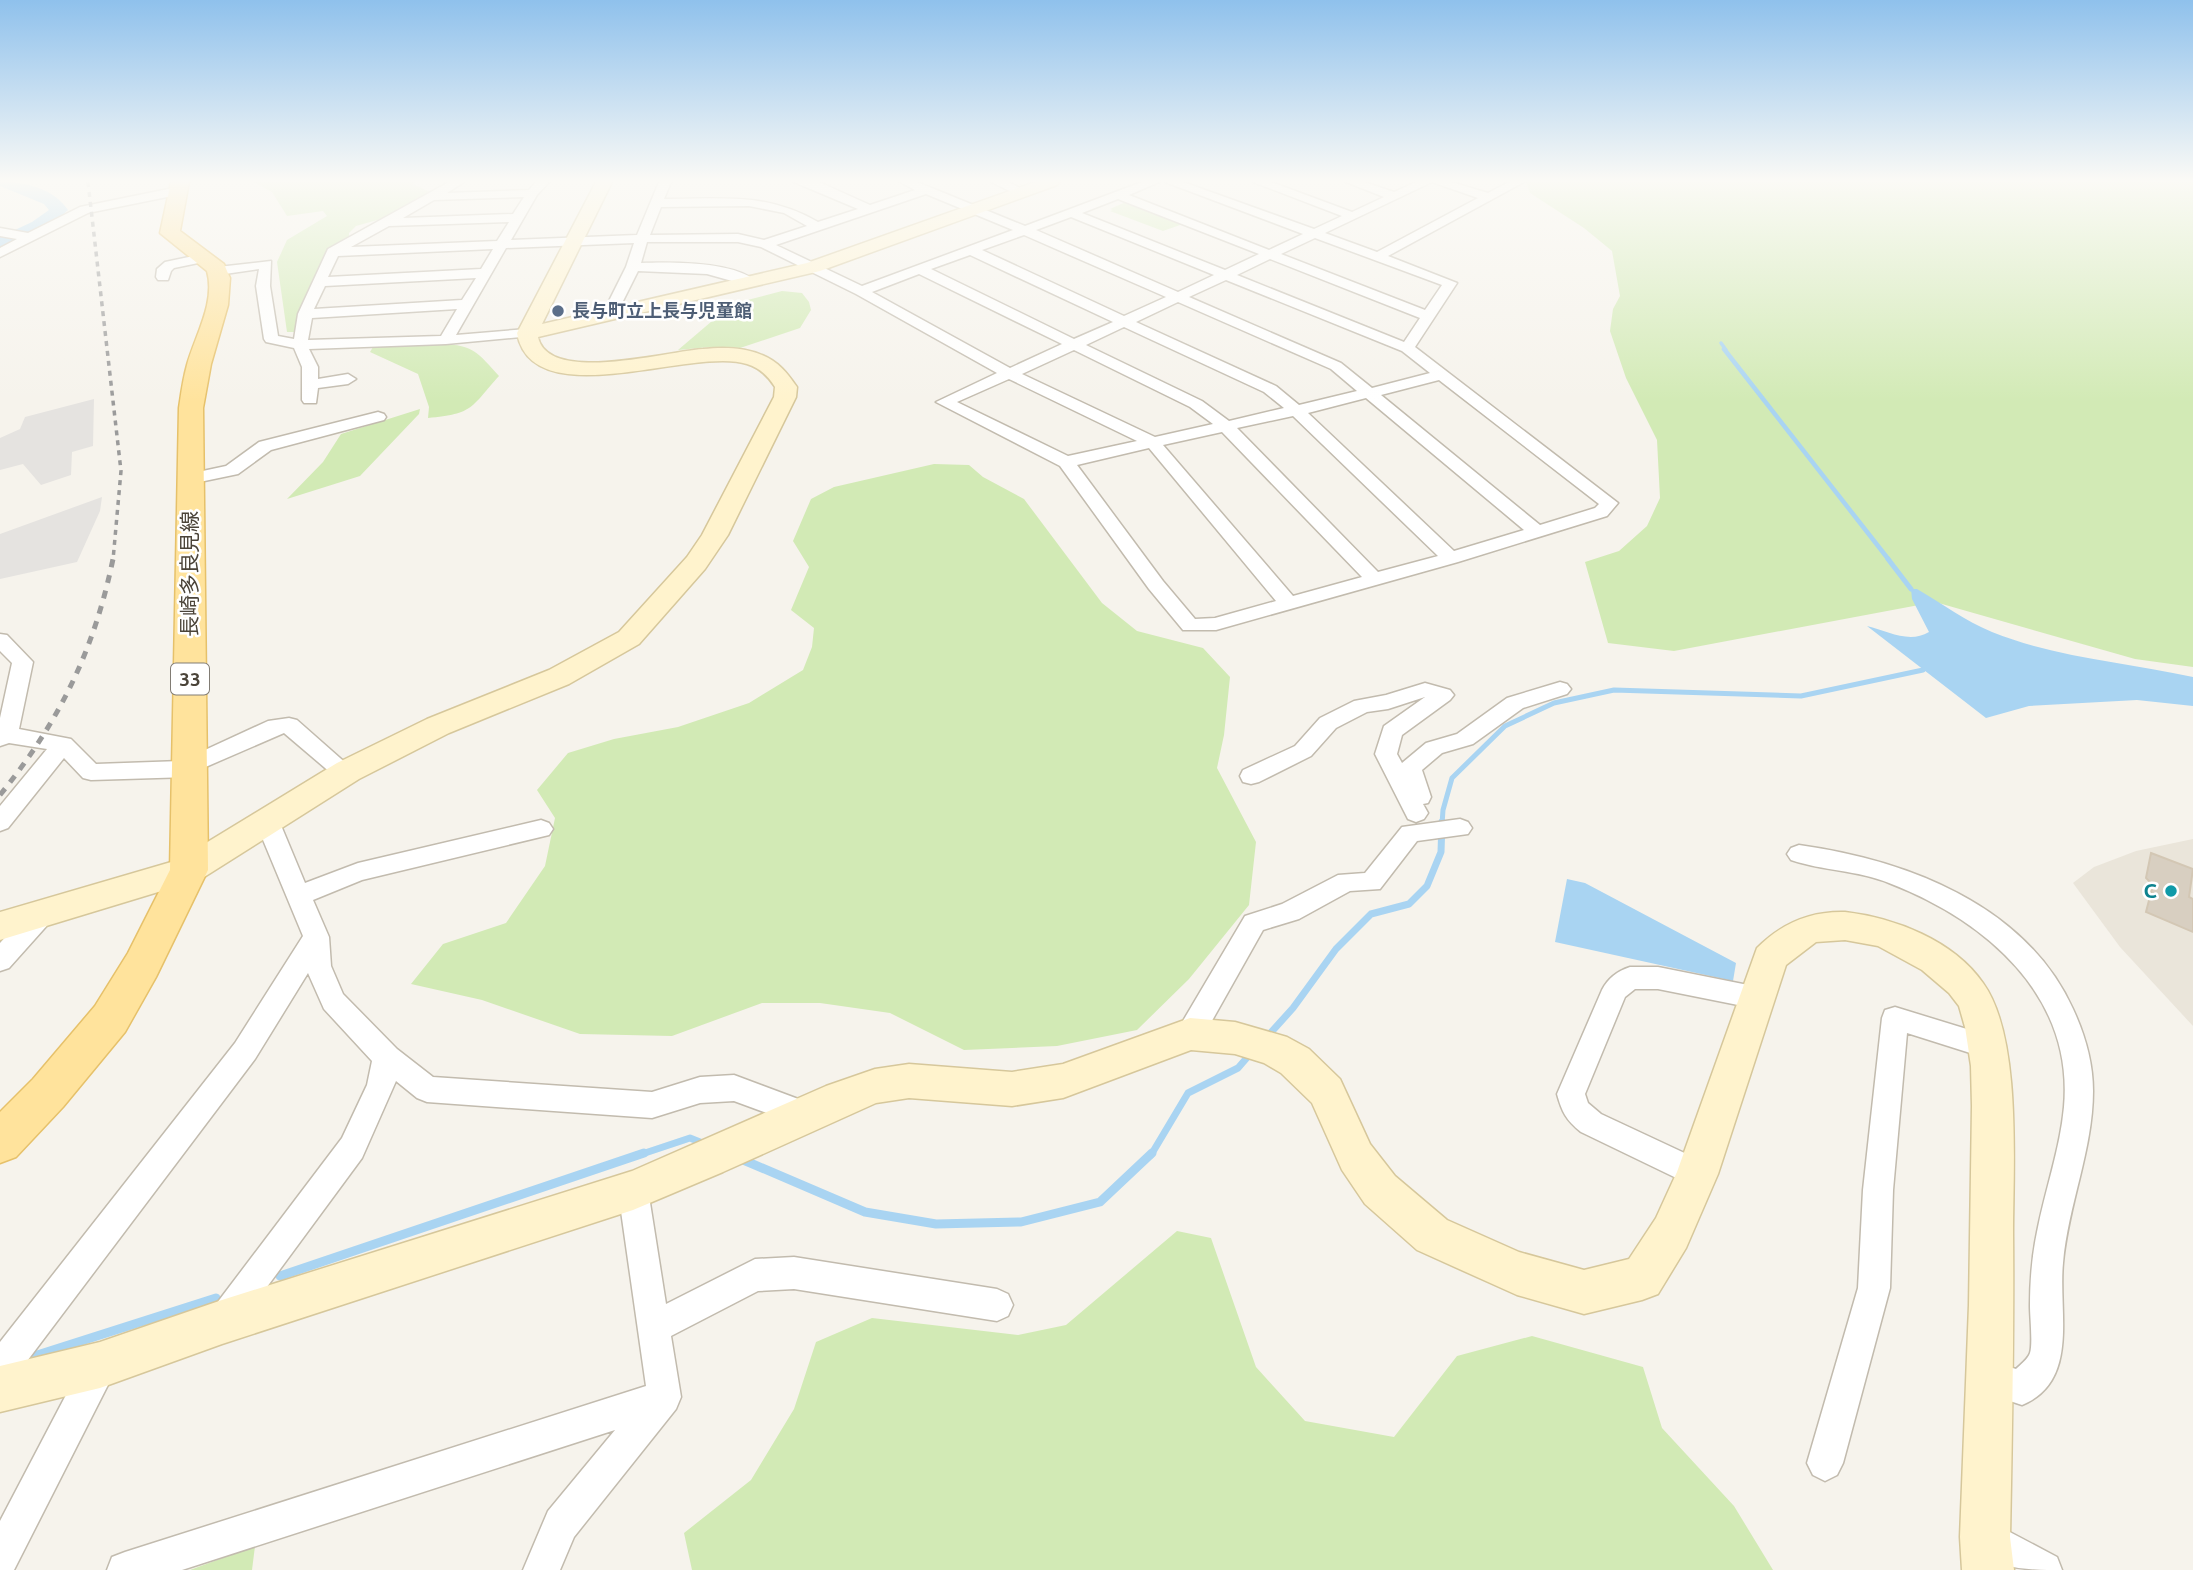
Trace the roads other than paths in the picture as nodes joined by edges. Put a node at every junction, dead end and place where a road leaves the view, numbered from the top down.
1 (199, 255) edge
2 (332, 255) edge
3 (496, 255) edge
4 (568, 255) edge
5 (636, 255) edge
6 (789, 255) edge
7 (846, 255) edge
8 (961, 255) edge
9 (981, 255) edge
10 (1082, 255) edge
11 (1176, 255) edge
12 (1268, 255) joint
13 (1379, 256) edge
14 (211, 265) junction
15 (633, 267) junction
16 (813, 267) junction
17 (922, 270) junction
18 (486, 273) junction
19 (1225, 275) junction
20 (163, 277) dead end
21 (320, 282) junction
22 (750, 282) junction
23 (861, 291) junction
24 (1178, 297) junction
25 (467, 304) junction
26 (305, 314) junction
27 (609, 315) junction
28 (1428, 316) junction
29 (1125, 322) junction
30 (527, 333) junction
31 (446, 340) junction
32 (1073, 343) junction
33 (300, 345) junction
34 (1407, 348) junction
35 (1010, 374) junction
36 (1441, 375) junction
37 (348, 379) dead end
38 (1369, 394) junction
39 (1296, 410) junction
40 (378, 417) dead end
41 (1226, 426) junction
42 (1152, 442) junction
43 (1066, 461) junction
44 (190, 479) junction
45 (1538, 532) junction
46 (1451, 558) junction
47 (1374, 579) junction
48 (1288, 603) junction
49 (0, 640) edge
50 (1560, 689) dead end
51 (4, 736) edge
52 (63, 744) junction
53 (190, 767) junction
54 (345, 773) junction
55 (1251, 776) dead end
56 (0, 821) edge
57 (268, 823) junction
58 (1418, 826) junction
59 (1458, 828) dead end
60 (541, 829) dead end
61 (1800, 854) dead end
62 (188, 870) junction
63 (299, 896) junction
64 (42, 914) junction
65 (0, 926) edge
66 (316, 937) junction
67 (0, 960) edge
68 (1758, 998) junction
69 (1190, 1034) junction
70 (1986, 1046) junction
71 (387, 1058) junction
72 (807, 1115) junction
73 (0, 1142) edge
74 (1697, 1174) junction
75 (633, 1189) junction
76 (997, 1305) dead end
77 (222, 1322) junction
78 (653, 1328) junction
79 (100, 1365) junction
80 (0, 1369) edge
81 (1989, 1378) junction
82 (0, 1389) edge
83 (664, 1397) junction
84 (1825, 1464) dead end
85 (1986, 1554) edge
86 (0, 1559) edge
87 (125, 1570) edge
88 (541, 1570) edge
89 (2044, 1570) edge

1 - 14 main road
2 - 21 street
3 - 18 street
4 - 30 street
5 - 15 street
6 - 16 street
7 - 16 street
8 - 17 street
9 - 29 street
10 - 24 street
11 - 19 street
12 - 19 street
12 - 28 street
13 - 28 street
14 - 20 street
14 - 33 street
14 - 44 main road, 長崎多良見線 / 33
15 - 22 street
15 - 27 street
16 - 22 street
16 - 23 street
17 - 23 street
17 - 32 street
18 - 21 street
18 - 25 street
19 - 24 street
19 - 34 street
21 - 26 street
22 - 27 street
23 - 35 street
24 - 29 street
24 - 38 street
25 - 26 street
25 - 31 street
26 - 33 street
27 - 30 street
28 - 34 street
29 - 32 street
29 - 39 street
30 - 31 street
30 - 54 street
31 - 33 street
32 - 35 street
32 - 41 street
33 - 37 street
34 - 36 street
35 - 42 street
35 - 43 street
36 - 38 street
36 - 45 street
38 - 39 street
38 - 45 street
39 - 41 street
39 - 46 street
40 - 44 street
41 - 42 street
41 - 47 street
42 - 43 street
42 - 48 street
43 - 48 street
44 - 53 main road, 長崎多良見線 / 33
45 - 46 street
46 - 47 street
47 - 48 street
49 - 51 street
50 - 58 street
51 - 52 street
52 - 53 street
52 - 56 street
53 - 54 street
53 - 62 main road, 長崎多良見線 / 33
54 - 57 street
55 - 58 street
57 - 62 street
57 - 63 street
58 - 59 street
58 - 69 street
60 - 63 street
61 - 81 street
62 - 64 street
62 - 73 main road, 長崎多良見線 / 33
63 - 66 street
64 - 65 street
64 - 67 street
66 - 71 street
66 - 80 street
68 - 70 street
68 - 74 street
68 - 74 street
69 - 72 street
69 - 74 street
70 - 81 street
70 - 84 street
71 - 72 street
71 - 77 street
72 - 75 street
75 - 77 street
75 - 78 street
76 - 78 street
77 - 79 street
78 - 83 street
79 - 82 street
79 - 86 street
81 - 85 street
83 - 87 street
83 - 88 street
85 - 89 street

